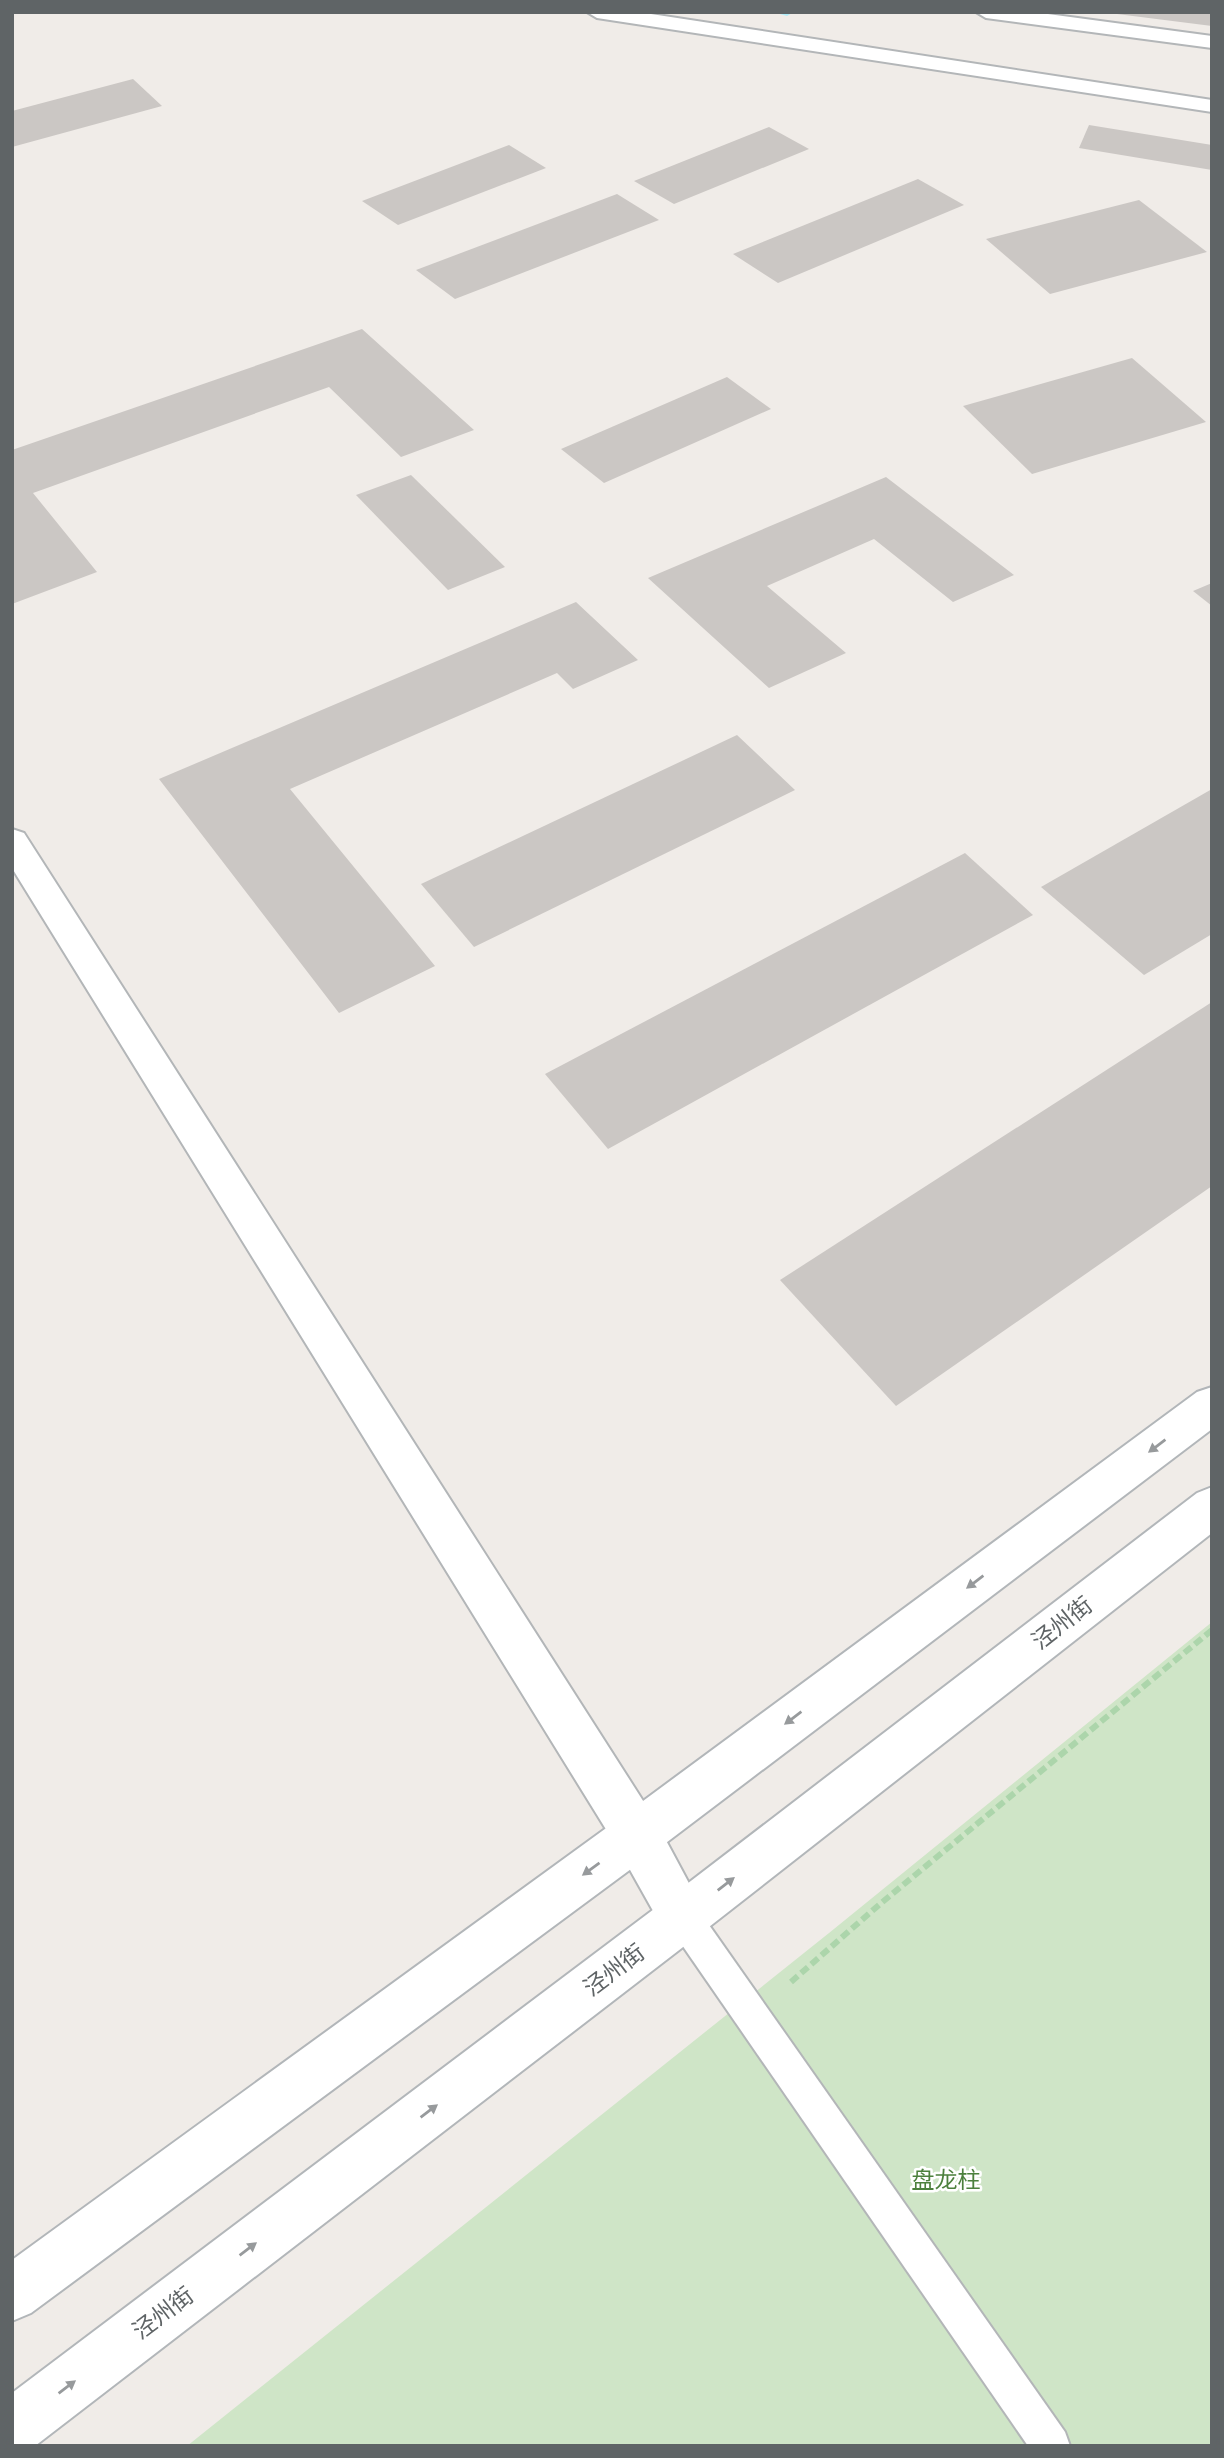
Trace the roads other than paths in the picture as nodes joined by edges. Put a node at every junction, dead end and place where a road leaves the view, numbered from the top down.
1 (597, 12) edge
2 (986, 12) edge
3 (1212, 42) edge
4 (1212, 106) edge
5 (12, 841) edge
6 (1212, 1405) edge
7 (1212, 1507) edge
8 (637, 1835) junction
9 (683, 1917) junction
10 (12, 2294) edge
11 (12, 2428) edge
12 (1051, 2446) edge

1 - 4 street
2 - 3 street
5 - 8 street
6 -> 8 street
9 -> 7 street, 泾州街
8 - 9 street
8 -> 10 street
11 -> 9 street, 泾州街
9 - 12 lane

